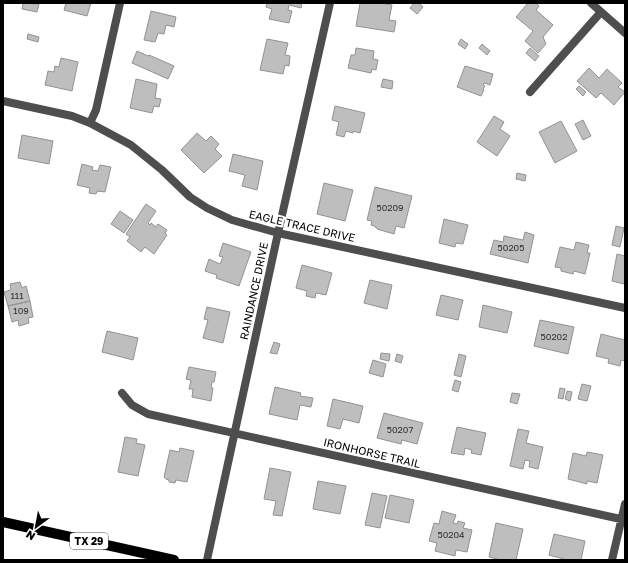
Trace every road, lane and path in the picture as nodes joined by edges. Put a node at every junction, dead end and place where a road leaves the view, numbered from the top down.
1 (120, 3) edge
2 (330, 3) edge
3 (591, 3) edge
4 (601, 12) junction
5 (625, 33) edge
6 (530, 92) dead end
7 (3, 101) edge
8 (90, 123) junction
9 (278, 233) junction
10 (625, 308) edge
11 (122, 393) dead end
12 (234, 433) junction
13 (625, 504) edge
14 (623, 519) edge
15 (3, 522) edge
16 (174, 560) edge
17 (207, 560) edge
18 (612, 560) edge

1 - 8 street
2 - 9 street, RAINDANCE DRIVE
3 - 4 street
4 - 5 street
4 - 6 street
7 - 8 street, EAGLE TRACE DRIVE
8 - 9 street, EAGLE TRACE DRIVE
9 - 10 street, EAGLE TRACE DRIVE
9 - 12 street, RAINDANCE DRIVE
11 - 12 street, IRONHORSE TRAIL
12 - 14 street, IRONHORSE TRAIL
12 - 17 street, RAINDANCE DRIVE
13 - 14 street
14 - 18 street
15 - 16 main road, TX 29

